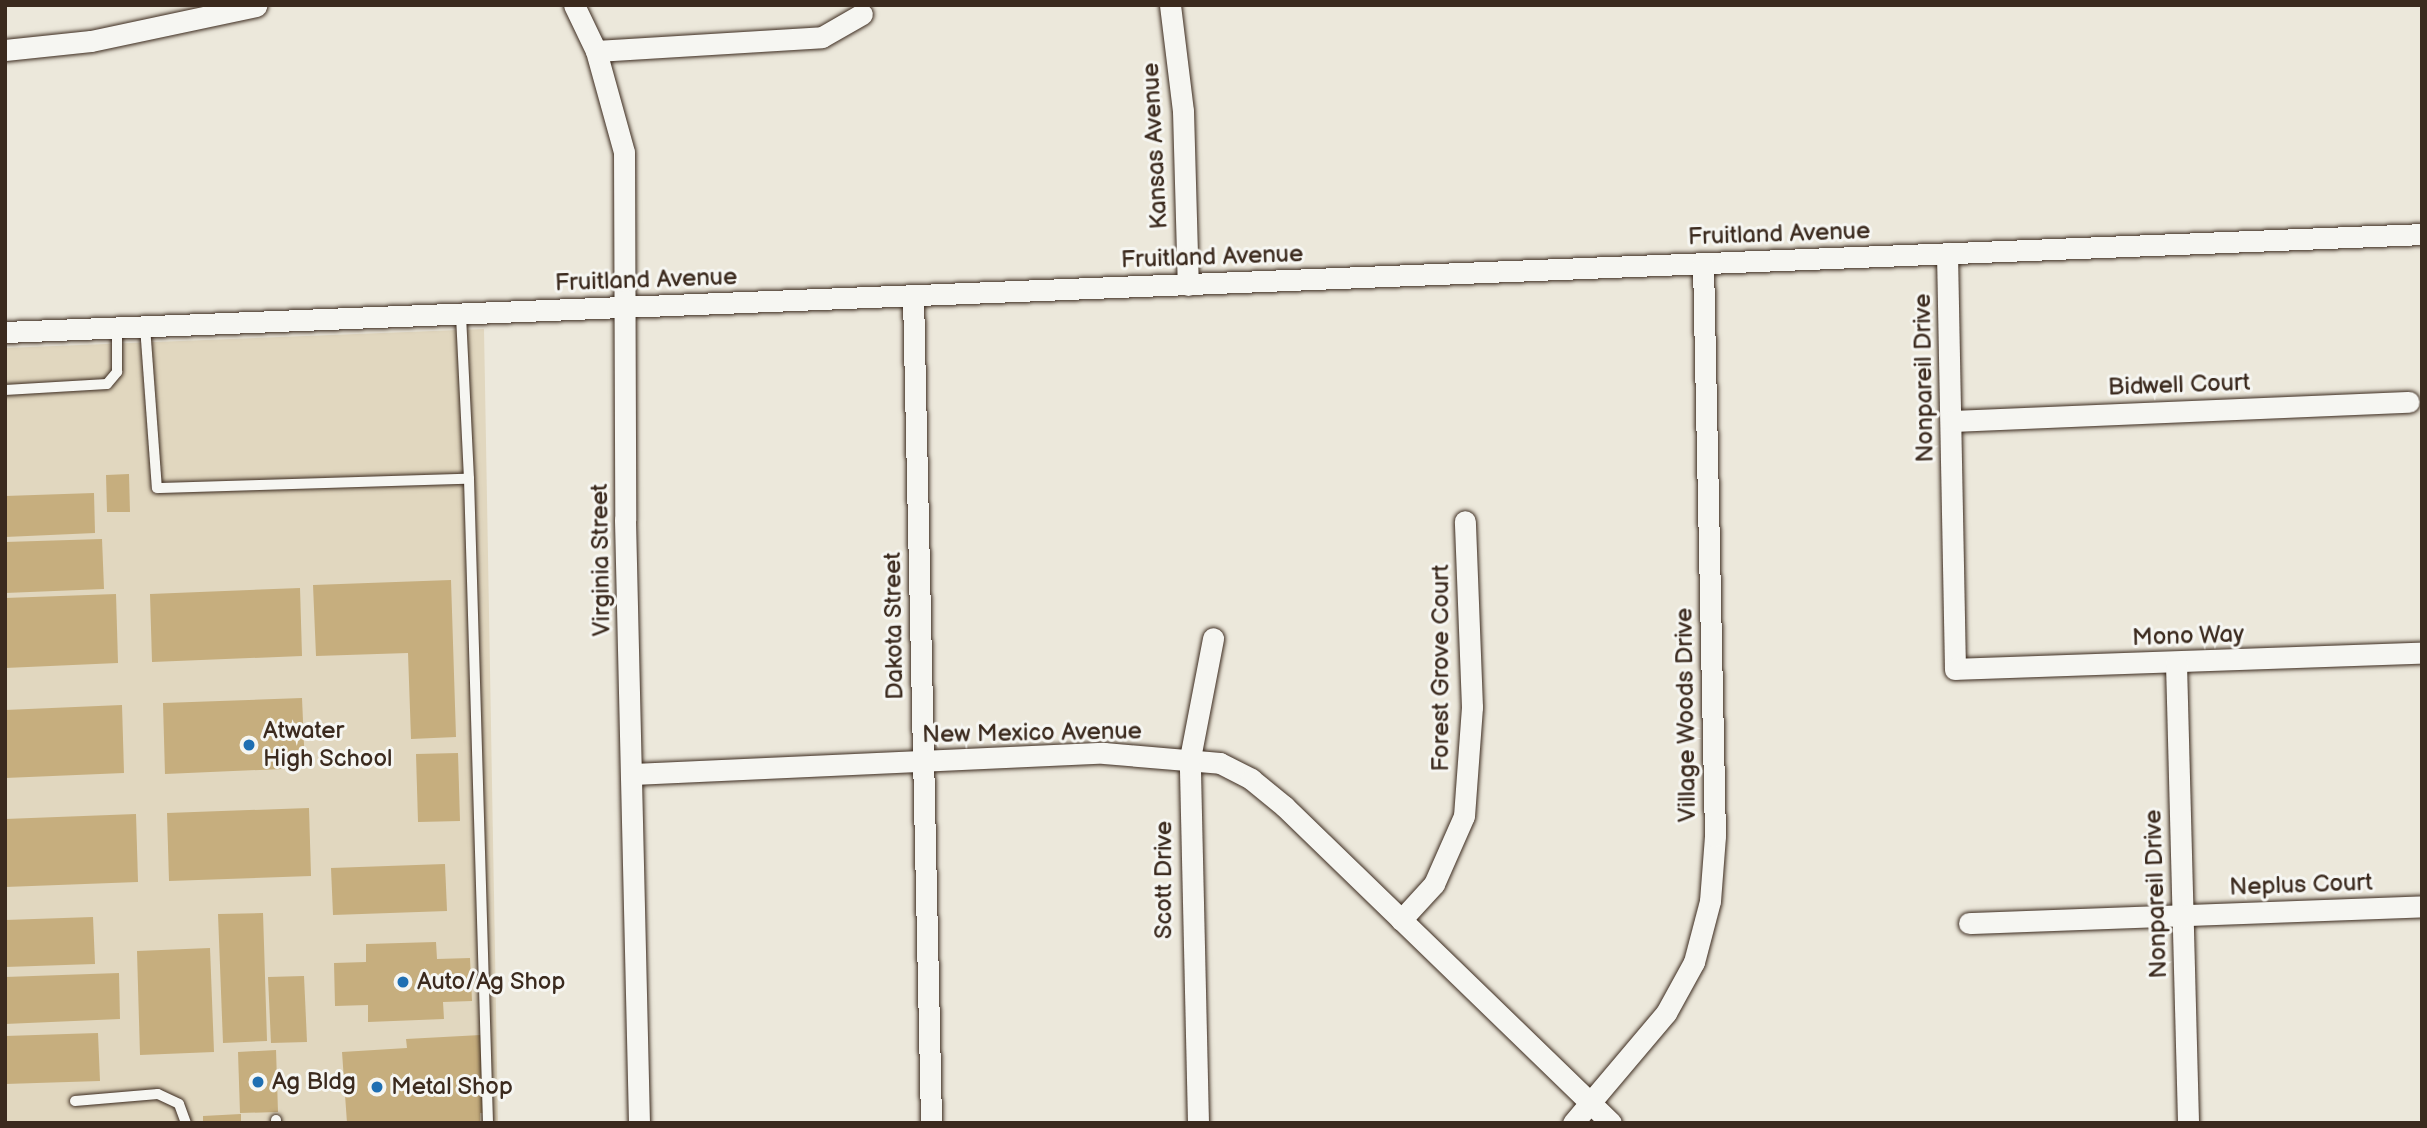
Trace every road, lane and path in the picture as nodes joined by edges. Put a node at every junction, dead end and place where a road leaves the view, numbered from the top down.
1 (573, 5) edge
2 (1170, 5) edge
3 (256, 6) edge
4 (862, 14) dead end
5 (5, 50) edge
6 (596, 51) junction
7 (2422, 234) edge
8 (1947, 253) junction
9 (1703, 263) junction
10 (1188, 285) junction
11 (913, 296) junction
12 (625, 306) junction
13 (461, 313) junction
14 (145, 326) junction
15 (117, 327) junction
16 (5, 332) edge
17 (5, 390) edge
18 (2409, 402) dead end
19 (1951, 421) junction
20 (469, 479) junction
21 (1465, 521) dead end
22 (1213, 638) dead end
23 (2422, 653) edge
24 (2176, 663) junction
25 (1955, 669) joint
26 (1190, 758) junction
27 (923, 761) junction
28 (633, 774) junction
29 (2422, 906) edge
30 (2183, 916) junction
31 (1401, 920) junction
32 (1969, 923) dead end
33 (75, 1101) dead end
34 (1592, 1104) junction
35 (186, 1123) edge
36 (488, 1123) edge
37 (639, 1123) edge
38 (930, 1123) edge
39 (1198, 1123) edge
40 (1573, 1123) edge
41 (1611, 1123) edge
42 (2189, 1123) edge

1 - 6 street, Virginia Street
2 - 10 street, Kansas Avenue
3 - 5 street
4 - 6 street
6 - 12 street, Virginia Street
7 - 8 street, Fruitland Avenue
8 - 9 street, Fruitland Avenue
8 - 19 street, Nonpareil Drive
9 - 10 street, Fruitland Avenue
9 - 34 street, Village Woods Drive
10 - 11 street, Fruitland Avenue
11 - 12 street, Fruitland Avenue
11 - 27 street, Dakota Street
12 - 13 street, Fruitland Avenue
12 - 28 street, Virginia Street
13 - 14 street, Fruitland Avenue
13 - 20 lane
14 - 15 street, Fruitland Avenue
14 - 20 lane
15 - 16 street, Fruitland Avenue
15 - 17 lane
18 - 19 street, Bidwell Court
19 - 25 street, Nonpareil Drive
20 - 36 lane
21 - 31 street, Forest Grove Court
22 - 26 street, Scott Drive
23 - 24 street, Mono Way
24 - 25 street, Mono Way
24 - 30 street, Nonpareil Drive
26 - 27 street, New Mexico Avenue
26 - 31 street, New Mexico Avenue
26 - 39 street, Scott Drive
27 - 28 street, New Mexico Avenue
27 - 38 street, Dakota Street
28 - 37 street, Virginia Street
29 - 30 street, Neplus Court
30 - 32 street, Neplus Court
30 - 42 street, Nonpareil Drive
31 - 34 street, New Mexico Avenue
33 - 35 lane
34 - 40 street, Village Woods Drive
34 - 41 street, New Mexico Avenue

